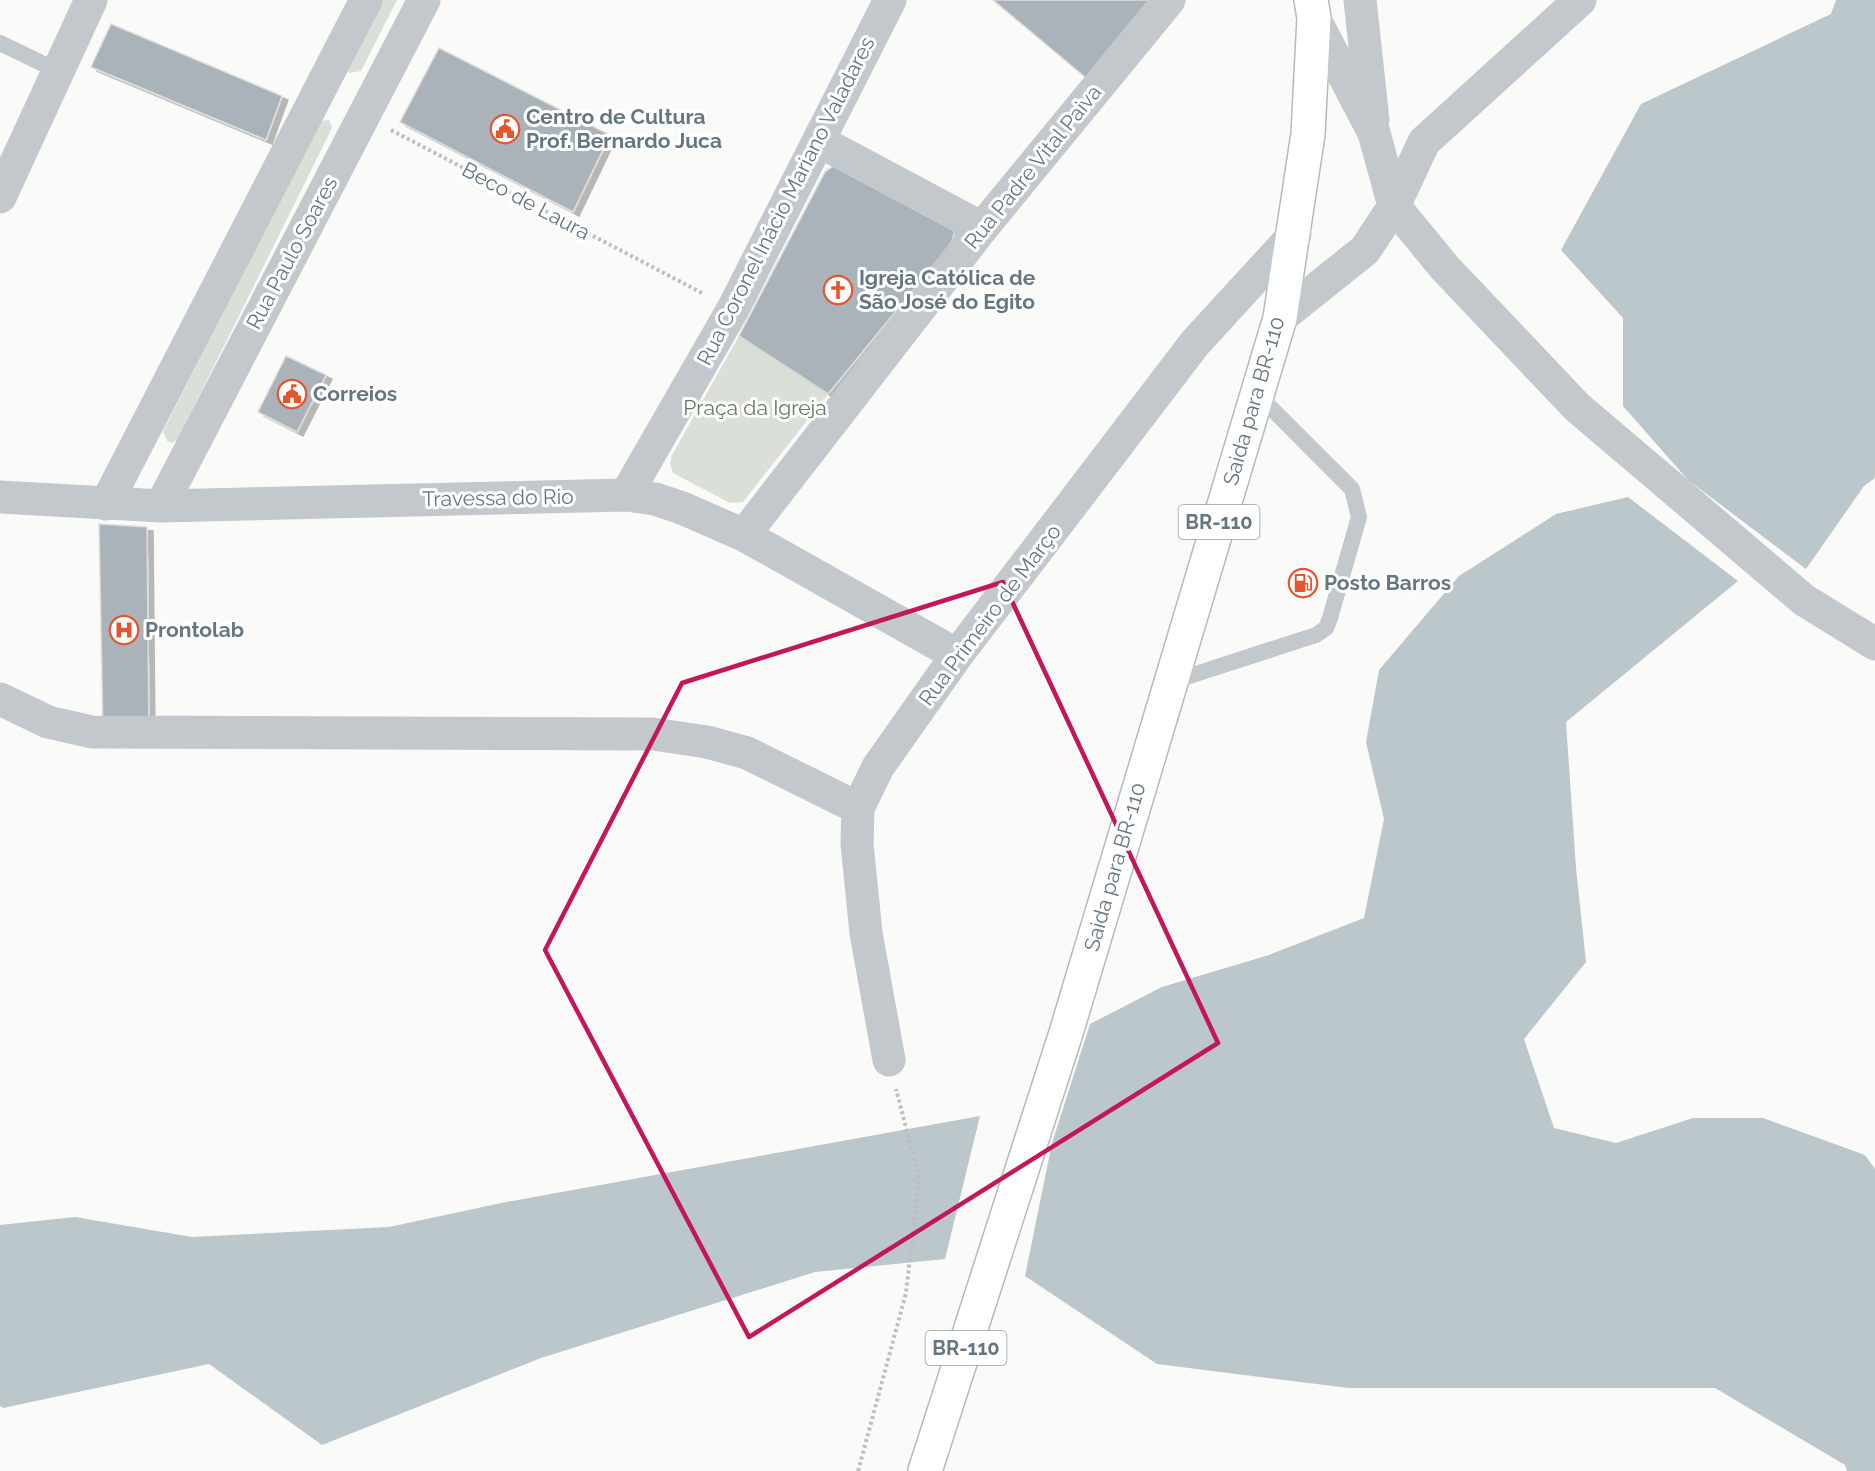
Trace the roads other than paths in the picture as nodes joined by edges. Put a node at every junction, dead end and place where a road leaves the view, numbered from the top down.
1 (91, 0) edge
2 (366, 0) edge
3 (424, 0) edge
4 (890, 0) edge
5 (1168, 0) edge
6 (1360, 0) edge
7 (1580, 0) edge
8 (1312, 9) edge
9 (0, 43) edge
10 (58, 71) junction
11 (320, 91) junction
12 (364, 116) junction
13 (1374, 134) junction
14 (819, 141) junction
15 (0, 197) edge
16 (1394, 206) junction
17 (982, 228) junction
18 (1295, 234) junction
19 (1280, 318) junction
20 (1257, 394) junction
21 (626, 495) junction
22 (0, 497) edge
23 (106, 504) junction
24 (161, 506) junction
25 (744, 535) junction
26 (1875, 644) edge
27 (957, 655) junction
28 (1170, 682) junction
29 (0, 699) edge
30 (858, 808) junction
31 (889, 1060) road end
32 (925, 1471) edge

1 - 10 street
2 - 11 street
3 - 12 street, Rua Paulo Soares
4 - 14 street, Rua Coronel Inácio Mariano Valadares
5 - 17 street, Rua Padre Vital Paiva
6 - 13 street
7 - 16 street
8 - 13 street
8 - 18 main road, Saida para BR-110 / BR-110
9 - 10 lane
10 - 15 street
11 - 12 street
11 - 23 street
12 - 24 street, Rua Paulo Soares
13 - 16 street
14 - 17 street
14 - 21 street, Rua Coronel Inácio Mariano Valadares
16 - 19 street
16 - 26 street
17 - 25 street, Rua Padre Vital Paiva
18 - 19 main road, Saida para BR-110 / BR-110
18 - 27 street, Rua Primeiro de Março
19 - 20 main road, Saida para BR-110 / BR-110
20 - 28 main road, Saida para BR-110 / BR-110
20 - 28 lane
21 - 24 street, Travessa do Rio
21 - 25 street, Travessa do Rio
22 - 23 street, Travessa do Rio
23 - 24 street, Travessa do Rio
25 - 27 street, Travessa do Rio
27 - 30 street, Rua Primeiro de Março
28 - 32 main road, Saida para BR-110 / BR-110
29 - 30 street
30 - 31 street, Rua Primeiro de Março

